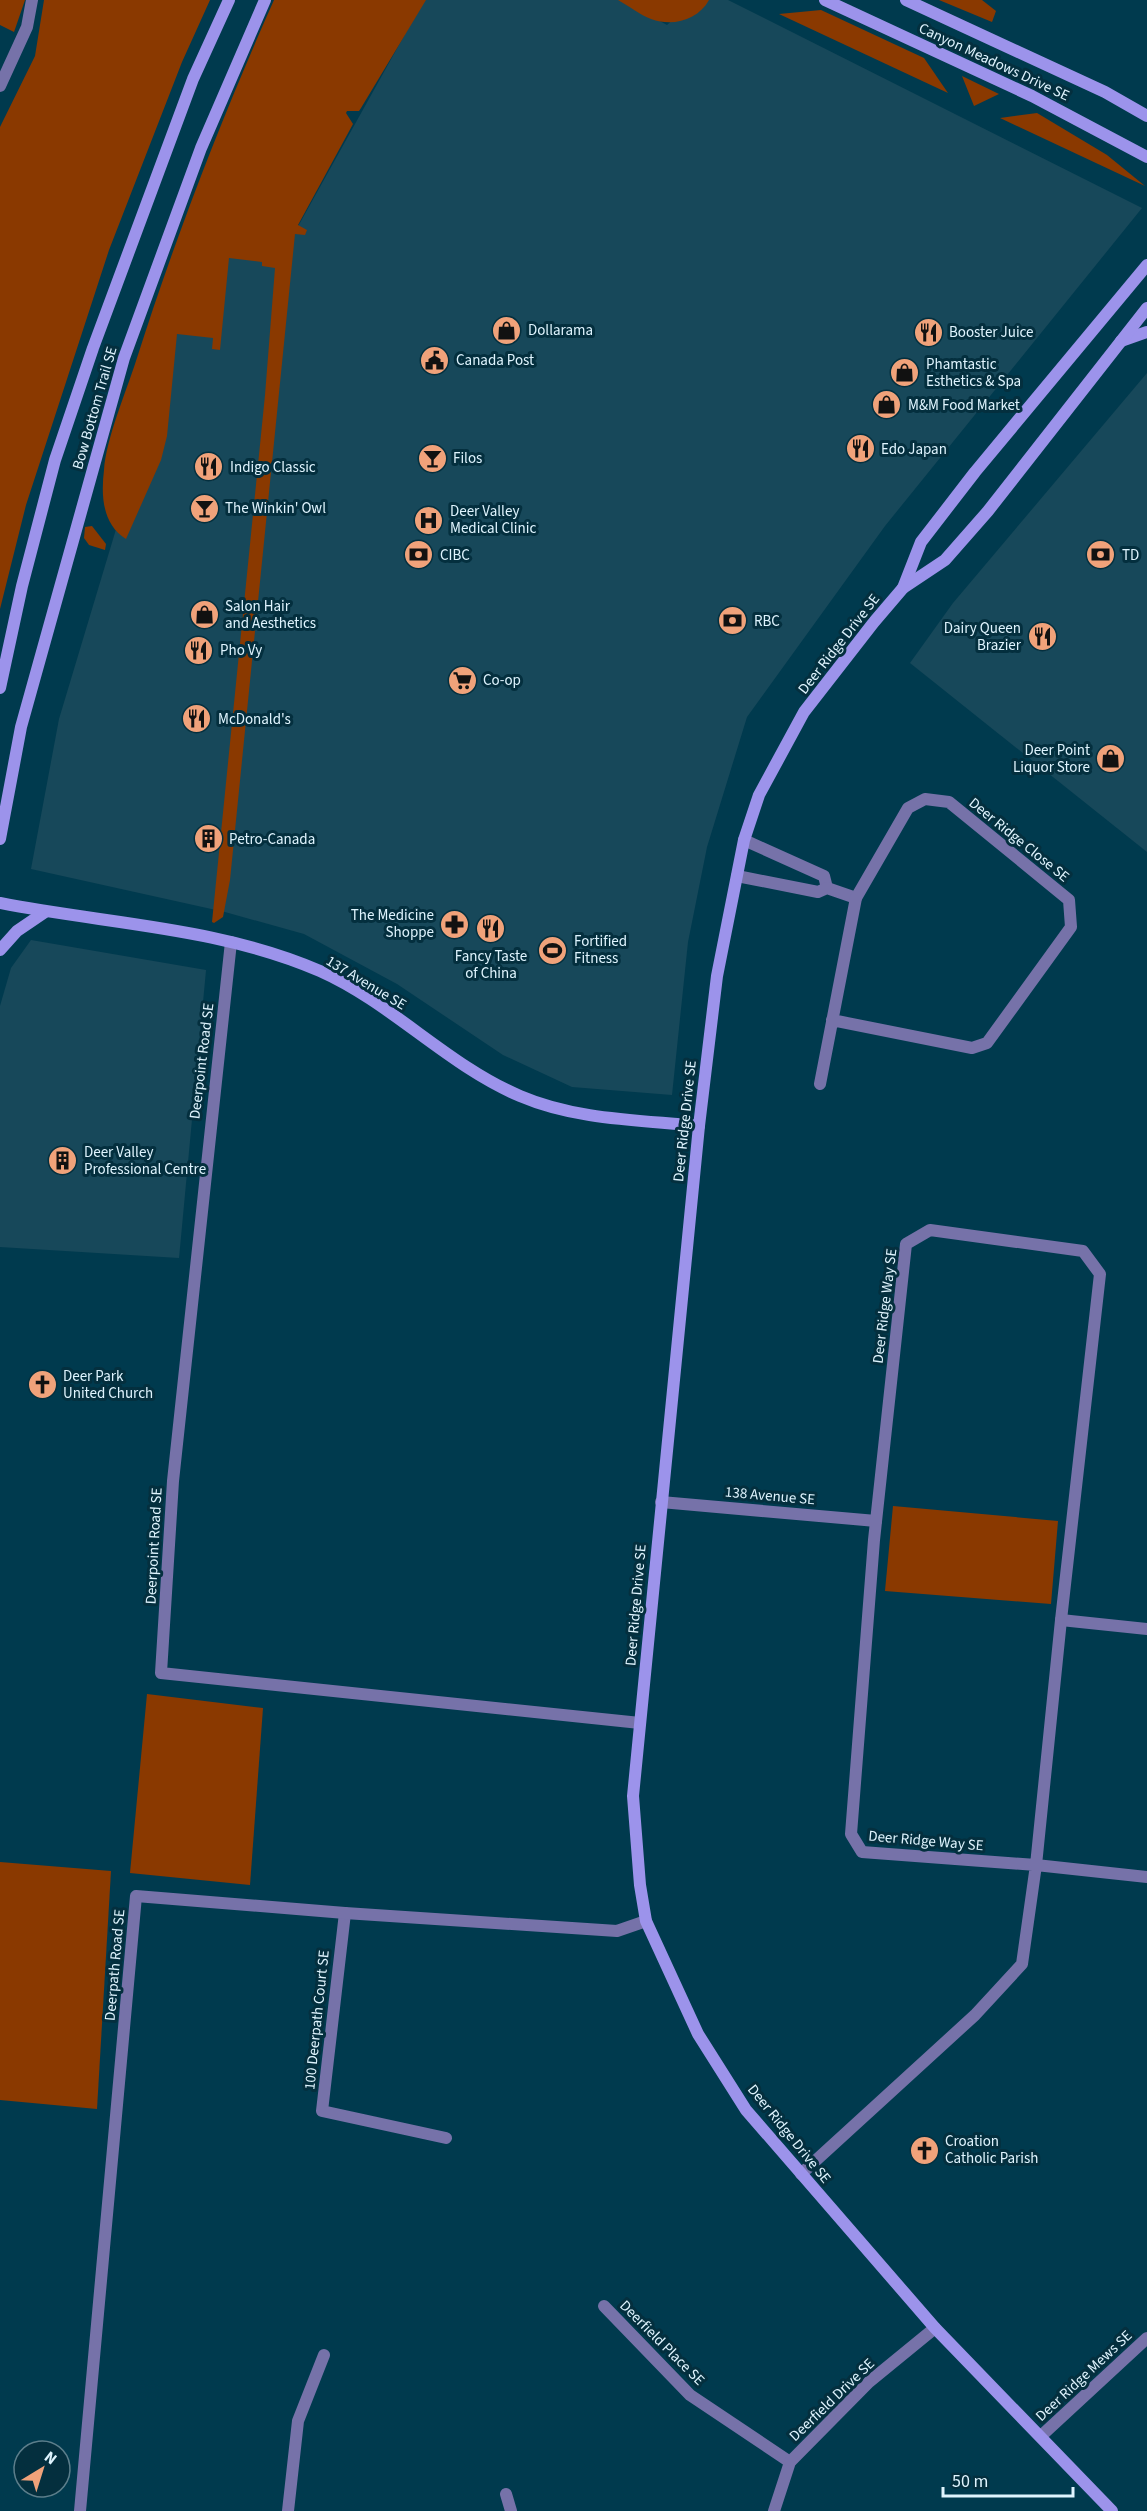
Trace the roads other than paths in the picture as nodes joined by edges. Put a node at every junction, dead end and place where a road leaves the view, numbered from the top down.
1 (32, 0) edge
2 (229, 0) edge
3 (265, 0) edge
4 (825, 0) edge
5 (906, 0) edge
6 (0, 86) edge
7 (1147, 116) edge
8 (1143, 154) edge
9 (1147, 162) edge
10 (1147, 265) edge
11 (1147, 308) edge
12 (1147, 332) edge
13 (1121, 341) junction
14 (903, 588) junction
15 (0, 688) edge
16 (0, 839) edge
17 (744, 840) junction
18 (737, 876) junction
19 (827, 888) junction
20 (856, 898) junction
21 (0, 903) edge
22 (45, 912) junction
23 (231, 942) junction
24 (0, 950) edge
25 (832, 1020) junction
26 (820, 1084) dead end
27 (699, 1126) junction
28 (661, 1502) junction
29 (876, 1521) junction
30 (1061, 1620) junction
31 (1147, 1629) edge
32 (640, 1723) junction
33 (1036, 1865) junction
34 (1147, 1878) edge
35 (345, 1913) junction
36 (646, 1921) junction
37 (446, 2138) dead end
38 (801, 2174) junction
39 (604, 2306) dead end
40 (935, 2328) junction
41 (1147, 2338) edge
42 (324, 2355) dead end
43 (1041, 2436) junction
44 (790, 2462) junction
45 (506, 2494) dead end
46 (80, 2511) edge
47 (288, 2511) edge
48 (511, 2511) edge
49 (774, 2511) edge
50 (1112, 2511) edge

1 - 6 street
2 - 15 street, Bow Bottom Trail SE
3 - 16 street, Bow Bottom Trail SE
4 - 8 street, Canyon Meadows Drive SE
5 - 7 street, Canyon Meadows Drive SE
8 - 9 street
10 - 14 street, Deer Ridge Drive SE
11 - 13 street, Deer Ridge Drive SE
12 - 13 street
13 - 14 street, Deer Ridge Drive SE
14 - 17 street, Deer Ridge Drive SE
17 - 18 street, Deer Ridge Drive SE
17 - 19 street
18 - 19 street
18 - 27 street, Deer Ridge Drive SE
19 - 20 street
20 - 25 street, Deer Ridge Close SE
20 - 25 street, Deer Ridge Close SE
21 - 22 street, 137 Avenue SE
22 - 23 street, 137 Avenue SE
22 - 24 street
23 - 27 street, 137 Avenue SE
23 - 32 street, Deerpoint Road SE
25 - 26 street, Deer Ridge Close SE
27 - 28 street, Deer Ridge Drive SE
28 - 29 street, 138 Avenue SE
28 - 32 street, Deer Ridge Drive SE
29 - 30 street, Deer Ridge Way SE
29 - 33 street, Deer Ridge Way SE
30 - 31 street
30 - 33 street, Deer Ridge Way SE
32 - 36 street, Deer Ridge Drive SE
33 - 34 street
33 - 38 street, Deer Ridge Way SE
35 - 36 street, Deerpath Road SE
35 - 37 street, 100 Deerpath Court SE
35 - 46 street, Deerpath Road SE
36 - 38 street, Deer Ridge Drive SE
38 - 40 street, Deer Ridge Drive SE
39 - 44 street, Deerfield Place SE
40 - 43 street, Deer Ridge Drive SE
40 - 44 street, Deerfield Drive SE
41 - 43 street, Deer Ridge Mews SE
42 - 47 street
43 - 50 street, Deer Ridge Drive SE
44 - 49 street, Deerfield Drive SE
45 - 48 street

